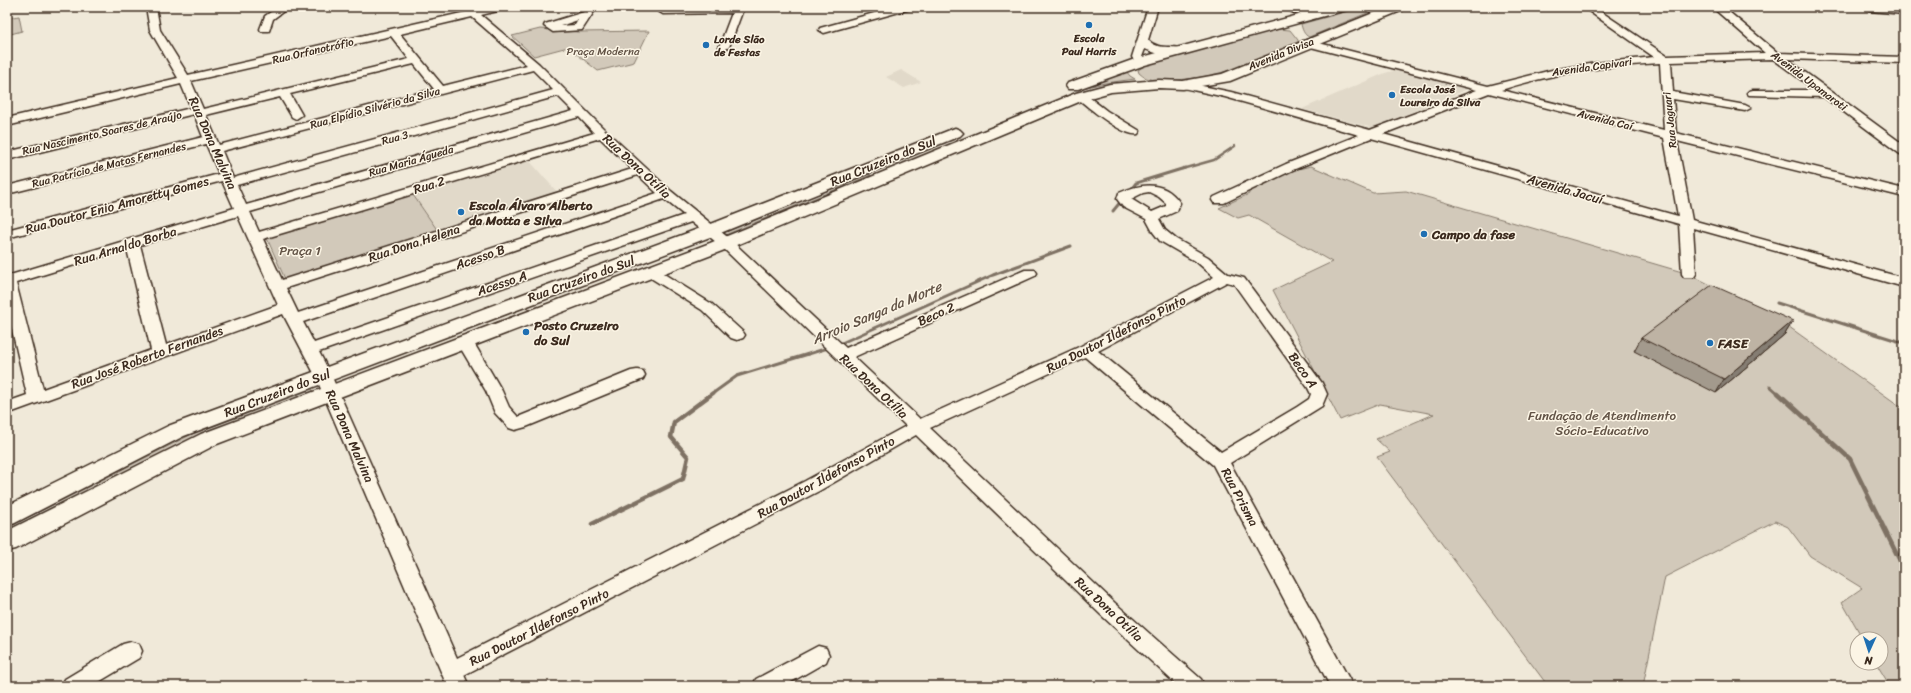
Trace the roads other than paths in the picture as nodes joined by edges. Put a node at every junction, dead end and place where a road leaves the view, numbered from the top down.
1 (151, 7) edge
2 (284, 7) edge
3 (503, 7) edge
4 (907, 7) edge
5 (1152, 7) edge
6 (1290, 7) edge
7 (1342, 7) edge
8 (1399, 7) edge
9 (1588, 7) edge
10 (1717, 7) edge
11 (1870, 7) edge
12 (739, 8) edge
13 (470, 10) edge
14 (1904, 10) edge
15 (663, 11) dead end
16 (1321, 13) junction
17 (1290, 22) junction
18 (265, 28) dead end
19 (824, 30) dead end
20 (394, 33) junction
21 (1142, 40) junction
22 (1307, 43) junction
23 (724, 47) dead end
24 (1178, 51) junction
25 (1773, 54) junction
26 (1665, 58) junction
27 (417, 60) junction
28 (1904, 60) edge
29 (1140, 62) junction
30 (535, 66) junction
31 (1225, 78) junction
32 (185, 80) junction
33 (1159, 84) junction
34 (1183, 85) junction
35 (438, 87) dead end
36 (1488, 90) junction
37 (560, 92) junction
38 (284, 93) junction
39 (1753, 93) dead end
40 (122, 94) junction
41 (1227, 94) junction
42 (1827, 94) junction
43 (1668, 95) junction
44 (1081, 96) junction
45 (1745, 108) dead end
46 (199, 112) junction
47 (580, 113) junction
48 (296, 115) dead end
49 (7, 119) edge
50 (7, 122) edge
51 (1134, 131) dead end
52 (602, 134) junction
53 (1370, 134) junction
54 (1670, 136) junction
55 (213, 144) junction
56 (1904, 151) edge
57 (7, 156) edge
58 (641, 170) junction
59 (228, 179) junction
60 (7, 190) edge
61 (1904, 193) edge
62 (666, 194) junction
63 (1218, 200) dead end
64 (242, 210) junction
65 (694, 216) junction
66 (1152, 217) dead end
67 (1686, 223) junction
68 (7, 234) edge
69 (719, 236) junction
70 (256, 237) junction
71 (132, 244) junction
72 (1026, 269) dead end
73 (651, 272) junction
74 (1689, 274) dead end
75 (1224, 278) junction
76 (8, 281) edge
77 (1904, 283) edge
78 (278, 286) junction
79 (291, 314) junction
80 (737, 335) dead end
81 (466, 342) junction
82 (310, 350) junction
83 (1088, 350) junction
84 (838, 352) junction
85 (160, 353) junction
86 (637, 375) dead end
87 (328, 384) junction
88 (36, 397) junction
89 (7, 408) edge
90 (917, 427) junction
91 (1220, 460) junction
92 (7, 517) edge
93 (7, 542) edge
94 (131, 651) dead end
95 (818, 655) dead end
96 (455, 679) edge
97 (72, 686) edge
98 (764, 686) edge
99 (1193, 686) edge
100 (1342, 686) edge

1 - 32 street, Rua Dona Malvina
2 - 18 street
3 - 13 street, Rua Orfanotrófio
4 - 19 street
5 - 21 street
6 - 16 street
6 - 17 street
7 - 16 main road, Avenida Divisa
8 - 22 main road, Avenida Divisa
9 - 26 street
10 - 25 street, Avenida Upamaroti
11 - 14 main road
12 - 15 street
12 - 23 street
13 - 20 street, Rua Orfanotrófio
13 - 30 street, Rua Dona Otília
16 - 17 main road, Avenida Divisa
17 - 22 main road
17 - 24 main road, Avenida Divisa
20 - 27 street
20 - 32 street, Rua Orfanotrófio
21 - 24 street
21 - 29 street
22 - 31 main road, Avenida Divisa
22 - 36 street, Avenida Caí
24 - 29 main road, Avenida Divisa
25 - 26 street, Avenida Capivari
25 - 28 street, Avenida Capivari
25 - 42 street, Avenida Upamaroti
26 - 36 street, Avenida Capivari
26 - 43 street, Rua Jaguari
27 - 35 street
27 - 38 street, Rua Nascimento Soares de Araújo
29 - 33 main road
29 - 69 main road, Rua Cruzeiro do Sul
30 - 37 street, Rua Dona Otília
30 - 55 street, Rua Elpídio Silvério da Silva
31 - 34 main road, Avenida Divisa
31 - 41 street
32 - 40 street, Rua Orfanotrófio
32 - 46 street, Rua Dona Malvina
33 - 34 main road, Avenida Divisa
33 - 44 main road, Rua Cruzeiro do Sul
34 - 41 street, Avenida Jacuí
36 - 53 street, Avenida Capivari
36 - 54 street, Avenida Caí
37 - 47 street, Rua Dona Otília
37 - 59 street, Rua 3
38 - 46 street, Rua Nascimento Soares de Araújo
38 - 48 street
39 - 42 street
40 - 49 street, Rua Orfanotrófio
40 - 50 street, Rua Orfanotrófio
41 - 53 street, Avenida Jacuí
42 - 56 street, Avenida Upamaroti
43 - 45 street
43 - 54 street, Rua Jaguari
44 - 51 street
44 - 69 main road, Rua Cruzeiro do Sul
46 - 55 street, Rua Dona Malvina
46 - 57 street, Rua Nascimento Soares de Araújo
47 - 52 street, Rua Dona Otília
47 - 64 street, Rua Maria Águeda
52 - 58 street, Rua Dona Otília
52 - 70 street, Rua 2
53 - 63 street, Avenida Capivari
53 - 67 street, Avenida Jacuí
54 - 61 street, Avenida Caí
54 - 67 street, Rua Jaguari
55 - 59 street, Rua Dona Malvina
55 - 60 street, Rua Patrício de Matos Fernandes
58 - 62 street, Rua Dona Otília
58 - 78 street, Rua Dona Helena
59 - 64 street, Rua Dona Malvina
59 - 68 street, Rua Doutor Enio Amoretty Gomes
62 - 65 street, Rua Dona Otília
62 - 79 street, Acesso B
64 - 70 street, Rua Dona Malvina
64 - 71 street, Rua Arnaldo Borba
65 - 69 street, Rua Dona Otília
65 - 82 street, Acesso A
66 - 75 street
67 - 74 street, Rua Jaguari
67 - 77 street, Avenida Jacuí
69 - 73 main road, Rua Cruzeiro do Sul
69 - 84 street, Rua Dona Otília
69 - 87 main road, Rua Cruzeiro do Sul
70 - 78 street, Rua Dona Malvina
71 - 76 street, Rua Arnaldo Borba
71 - 85 street
72 - 84 street, Beco 2
73 - 80 street
73 - 81 main road, Rua Cruzeiro do Sul
75 - 83 street, Rua Doutor Ildefonso Pinto
75 - 91 street, Beco A
76 - 88 street
78 - 79 street, Rua Dona Malvina
79 - 82 street, Rua Dona Malvina
79 - 85 street, Rua José Roberto Fernandes
81 - 86 street
81 - 87 main road, Rua Cruzeiro do Sul
82 - 87 street, Rua Dona Malvina
83 - 90 street, Rua Doutor Ildefonso Pinto
83 - 91 street, Rua Prisma
84 - 90 street, Rua Dona Otília
85 - 88 street, Rua José Roberto Fernandes
87 - 92 main road, Rua Cruzeiro do Sul
87 - 93 main road, Rua Cruzeiro do Sul
87 - 96 street, Rua Dona Malvina
88 - 89 street, Rua José Roberto Fernandes
90 - 96 street, Rua Doutor Ildefonso Pinto
90 - 99 street, Rua Dona Otília
91 - 100 street, Rua Prisma
94 - 97 street
95 - 98 street

